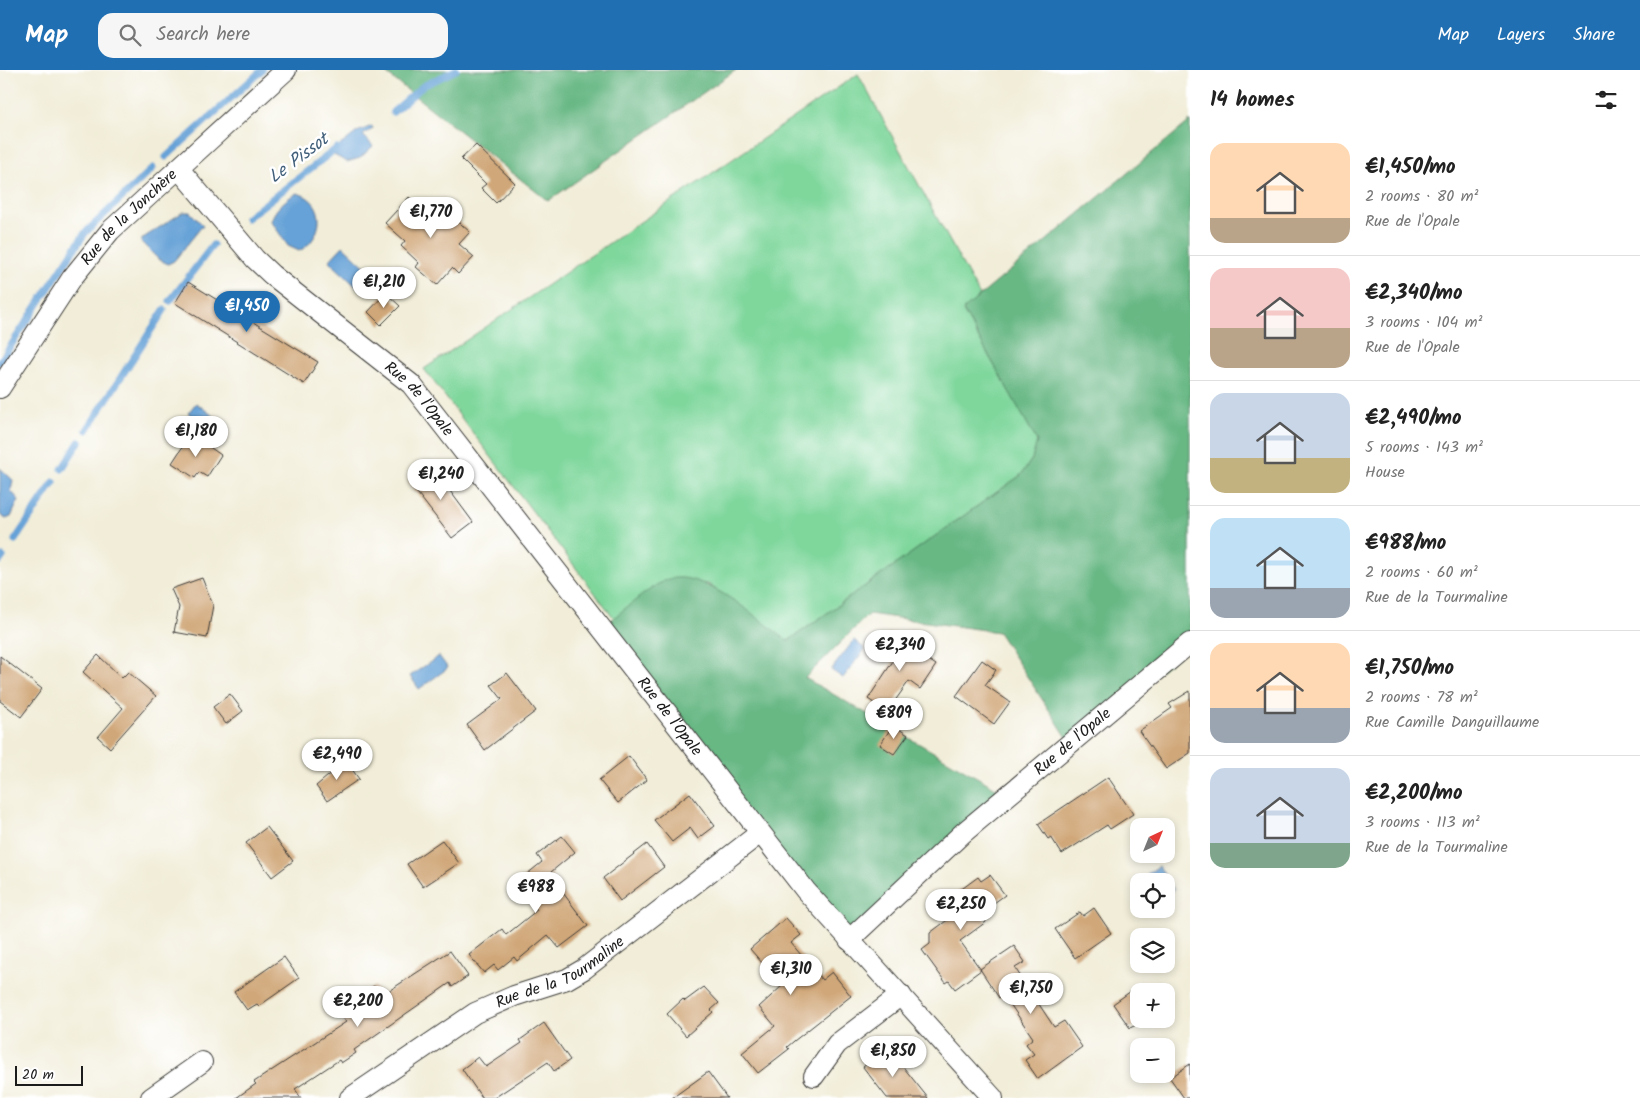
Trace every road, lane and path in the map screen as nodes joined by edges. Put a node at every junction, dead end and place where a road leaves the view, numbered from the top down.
1 (286, 70) edge
2 (179, 169) junction
3 (0, 388) edge
4 (1190, 643) edge
5 (760, 834) junction
6 (849, 940) junction
7 (901, 995) junction
8 (202, 1062) dead end
9 (814, 1076) dead end
10 (151, 1098) edge
11 (350, 1098) edge
12 (992, 1098) edge

1 - 2 street, Rue de la Jonchère
2 - 3 street, Rue de la Jonchère
2 - 5 street, Rue de l'Opale
4 - 6 street, Rue de l'Opale
5 - 6 street, Rue de l'Opale
5 - 11 street, Rue de la Tourmaline
6 - 7 street
7 - 9 street
7 - 12 street
8 - 10 street

